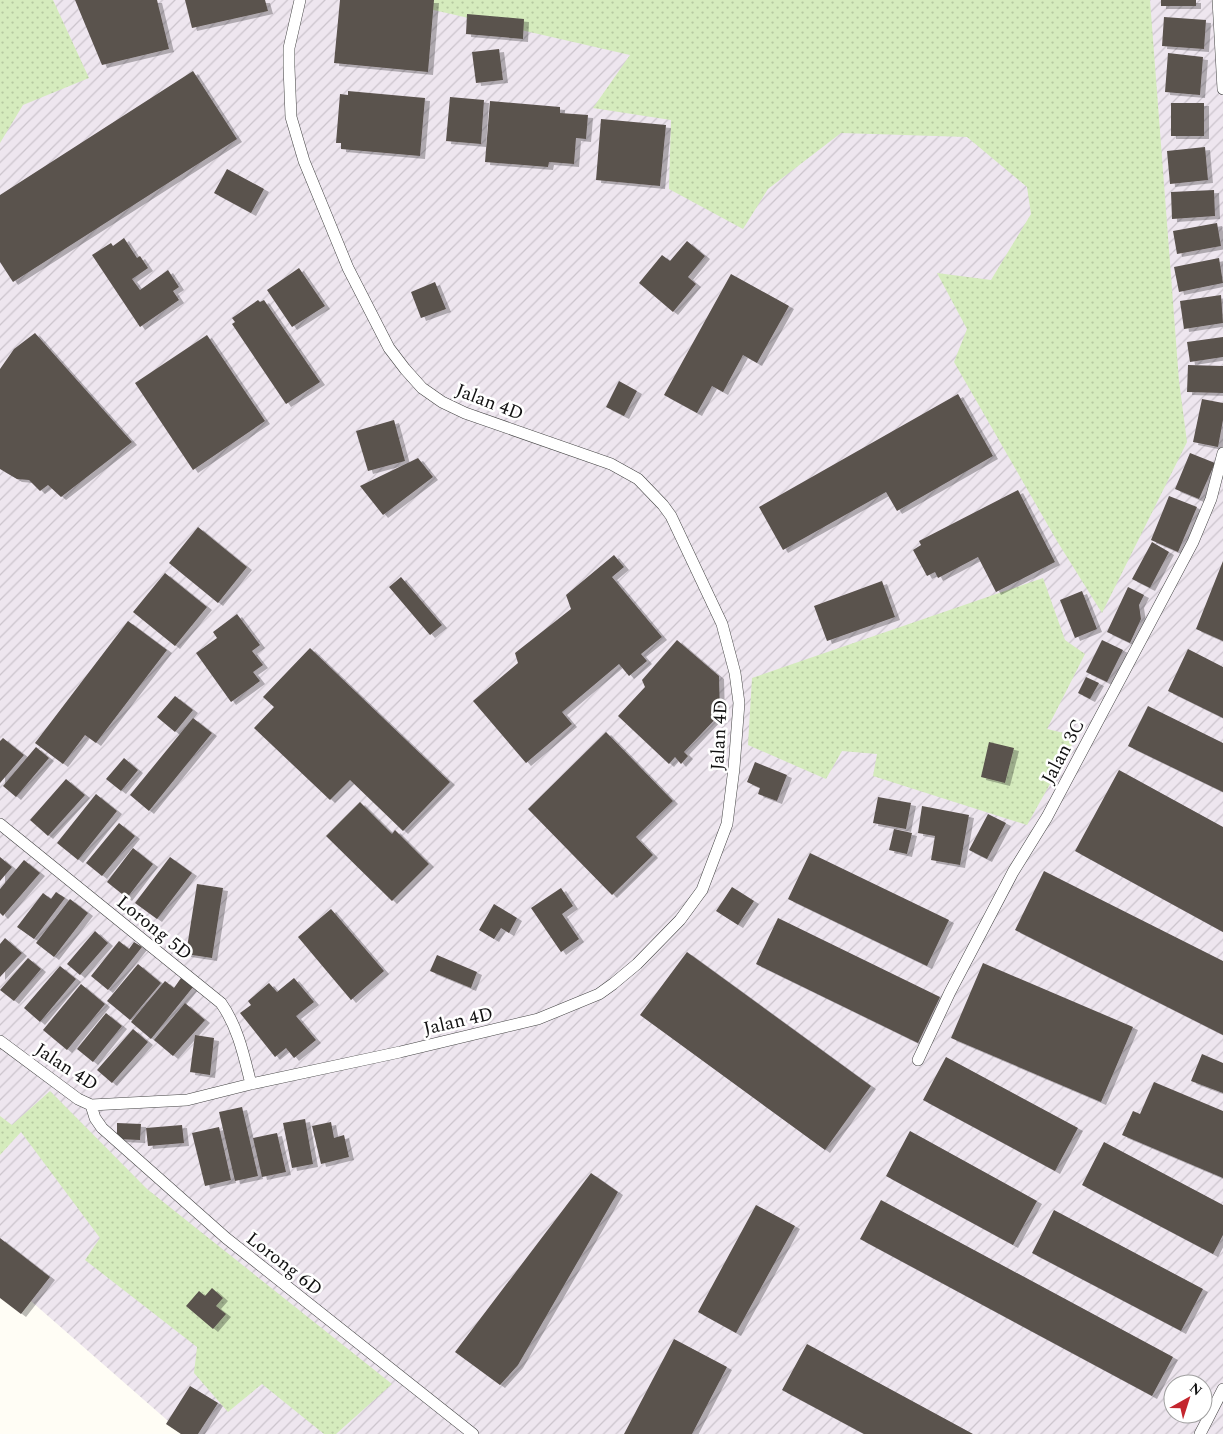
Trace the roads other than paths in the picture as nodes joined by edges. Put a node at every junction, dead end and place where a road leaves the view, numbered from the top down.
1 (300, 0) edge
2 (1218, 0) edge
3 (1223, 89) edge
4 (1223, 453) edge
5 (0, 824) edge
6 (0, 1041) edge
7 (918, 1060) dead end
8 (251, 1084) junction
9 (91, 1105) junction
10 (1223, 1390) edge
11 (473, 1434) edge
12 (1200, 1434) edge

1 - 8 street, Jalan 4D
2 - 3 street
4 - 7 street, Jalan 3C
5 - 8 street, Lorong 5D
6 - 9 street, Jalan 4D
8 - 9 street, Jalan 4D
9 - 11 street, Lorong 6D
10 - 12 street

